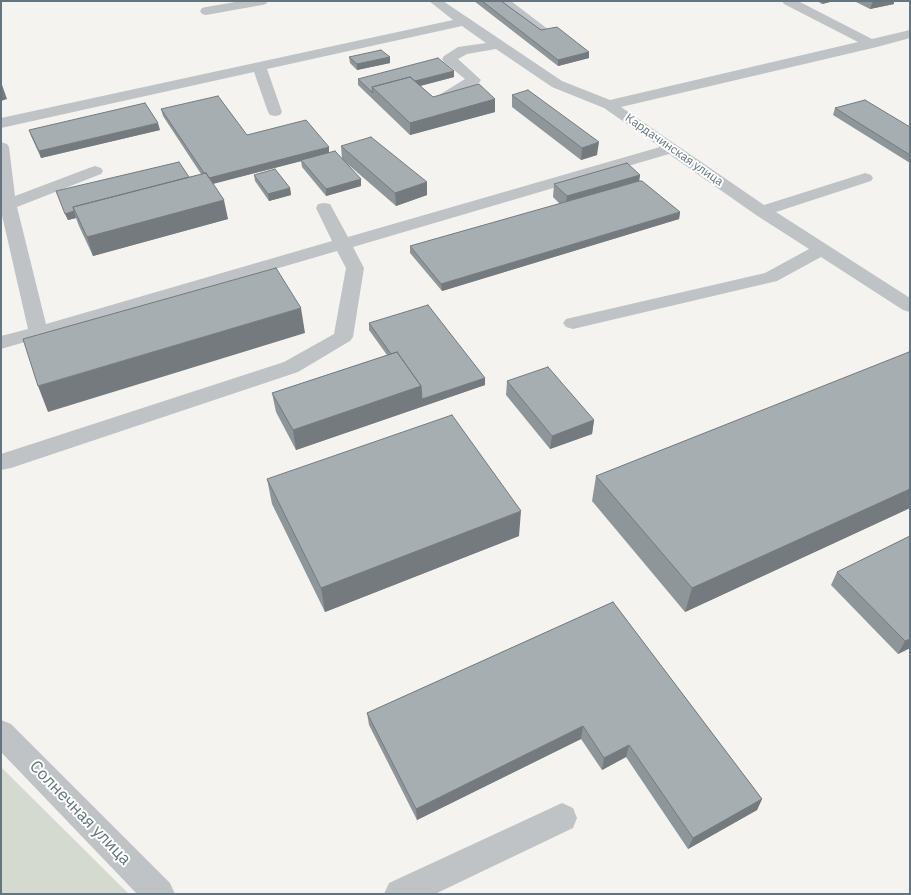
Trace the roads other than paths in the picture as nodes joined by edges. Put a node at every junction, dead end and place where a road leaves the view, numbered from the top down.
1 (262, 1) edge
2 (435, 1) edge
3 (503, 1) edge
4 (788, 1) edge
5 (206, 11) dead end
6 (464, 22) junction
7 (542, 30) edge
8 (910, 34) edge
9 (872, 44) junction
10 (498, 45) junction
11 (259, 67) junction
12 (444, 98) edge
13 (609, 105) junction
14 (275, 112) dead end
15 (1, 123) edge
16 (1, 147) edge
17 (670, 149) junction
18 (95, 171) dead end
19 (865, 178) dead end
20 (8, 205) junction
21 (324, 208) dead end
22 (762, 211) junction
23 (343, 244) junction
24 (821, 250) junction
25 (910, 306) edge
26 (573, 323) dead end
27 (38, 331) junction
28 (1, 343) edge
29 (3, 462) dead end
30 (1, 733) edge
31 (562, 818) dead end
32 (159, 894) edge
33 (400, 894) edge

1 - 5 street
2 - 6 street, Кардачинская улица
3 - 7 street
4 - 9 street
6 - 10 street, Кардачинская улица
6 - 11 street
8 - 9 street
9 - 13 street
10 - 12 street
10 - 13 street, Кардачинская улица
11 - 14 street
11 - 15 street
13 - 17 street, Кардачинская улица
16 - 20 street
17 - 22 street, Кардачинская улица
17 - 23 street
18 - 20 street
19 - 22 street
20 - 27 street
21 - 23 street
22 - 24 street, Кардачинская улица
23 - 27 street
23 - 29 street
24 - 25 street, Кардачинская улица
24 - 26 street
27 - 28 street
30 - 32 street, Солнечная улица
31 - 33 street

